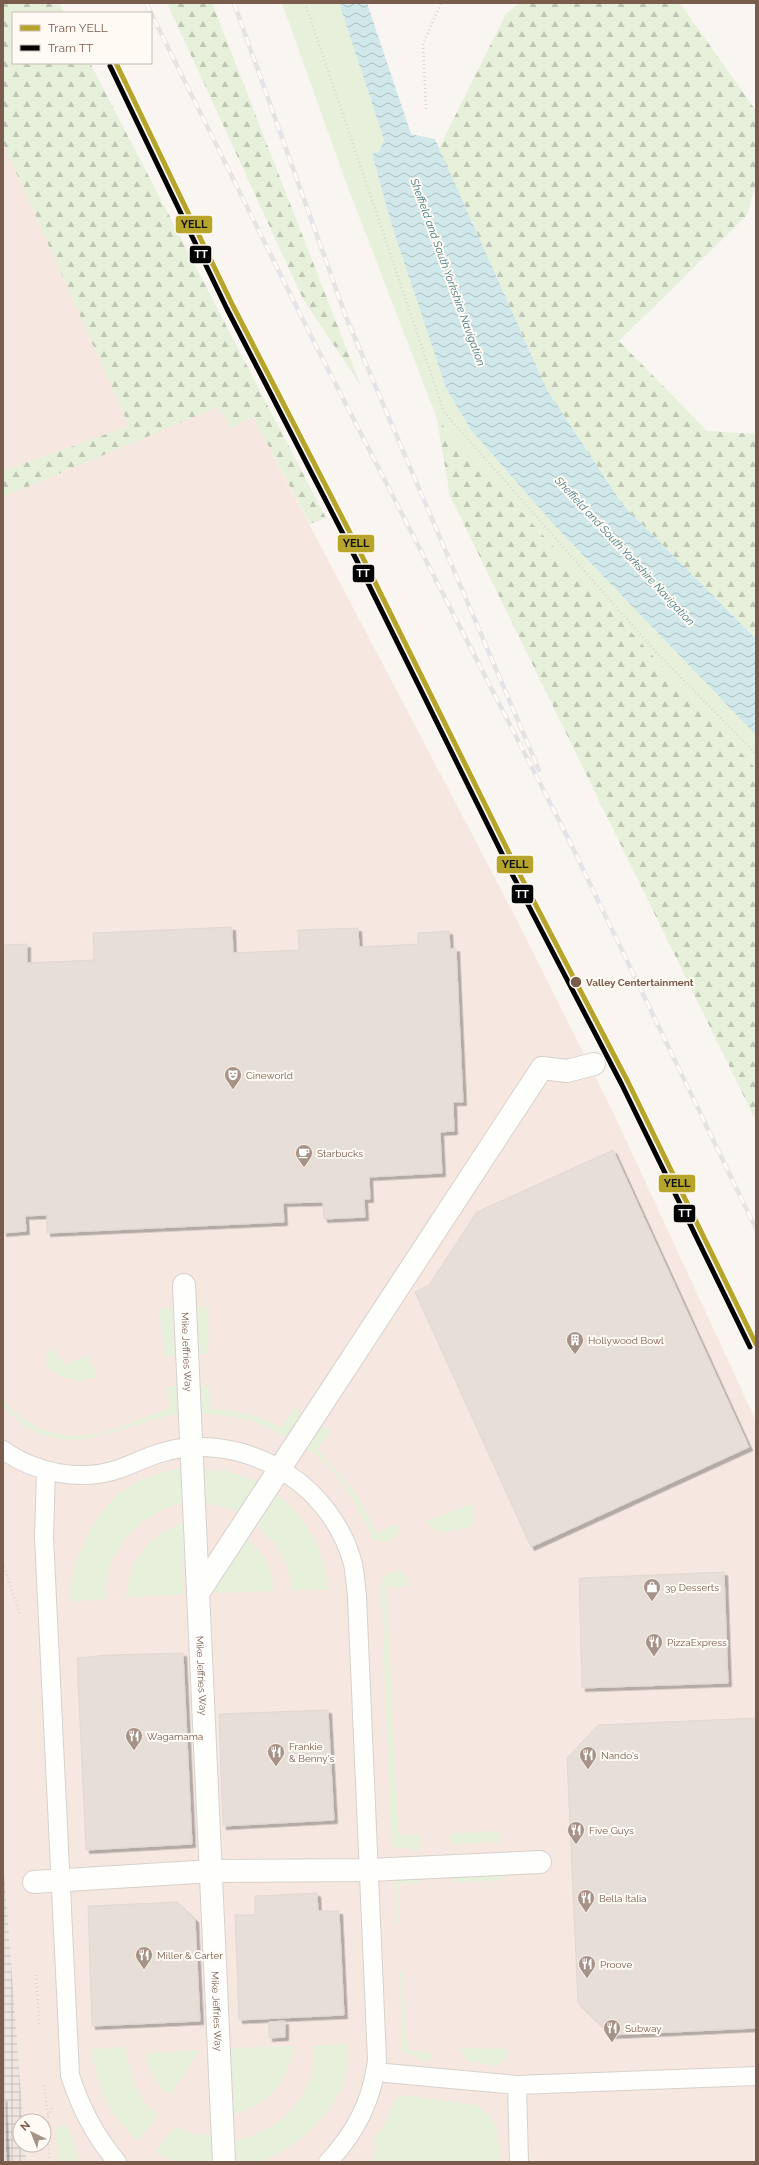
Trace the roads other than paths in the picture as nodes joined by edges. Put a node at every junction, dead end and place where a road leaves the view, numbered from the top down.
1 (594, 1064) dead end
2 (184, 1285) dead end
3 (192, 1447) junction
4 (3, 1450) edge
5 (280, 1468) junction
6 (46, 1470) junction
7 (199, 1592) junction
8 (540, 1862) dead end
9 (369, 1870) junction
10 (212, 1871) junction
11 (59, 1879) junction
12 (34, 1882) dead end
13 (376, 2072) junction
14 (756, 2076) edge
15 (517, 2085) junction
16 (117, 2162) edge
17 (224, 2162) edge
18 (328, 2162) edge
19 (519, 2162) edge

1 - 5 street
2 - 3 street, Mike Jeffries Way
3 - 5 lane
3 - 6 lane
3 - 7 street, Mike Jeffries Way
4 - 6 lane
5 - 7 street
5 - 9 lane
6 - 11 lane
7 - 10 street, Mike Jeffries Way
8 - 9 street
9 - 10 street
9 - 13 lane
10 - 11 street
10 - 17 street, Mike Jeffries Way
11 - 12 street
11 - 16 lane
13 - 15 lane
13 - 18 lane
14 - 15 lane
15 - 19 lane

